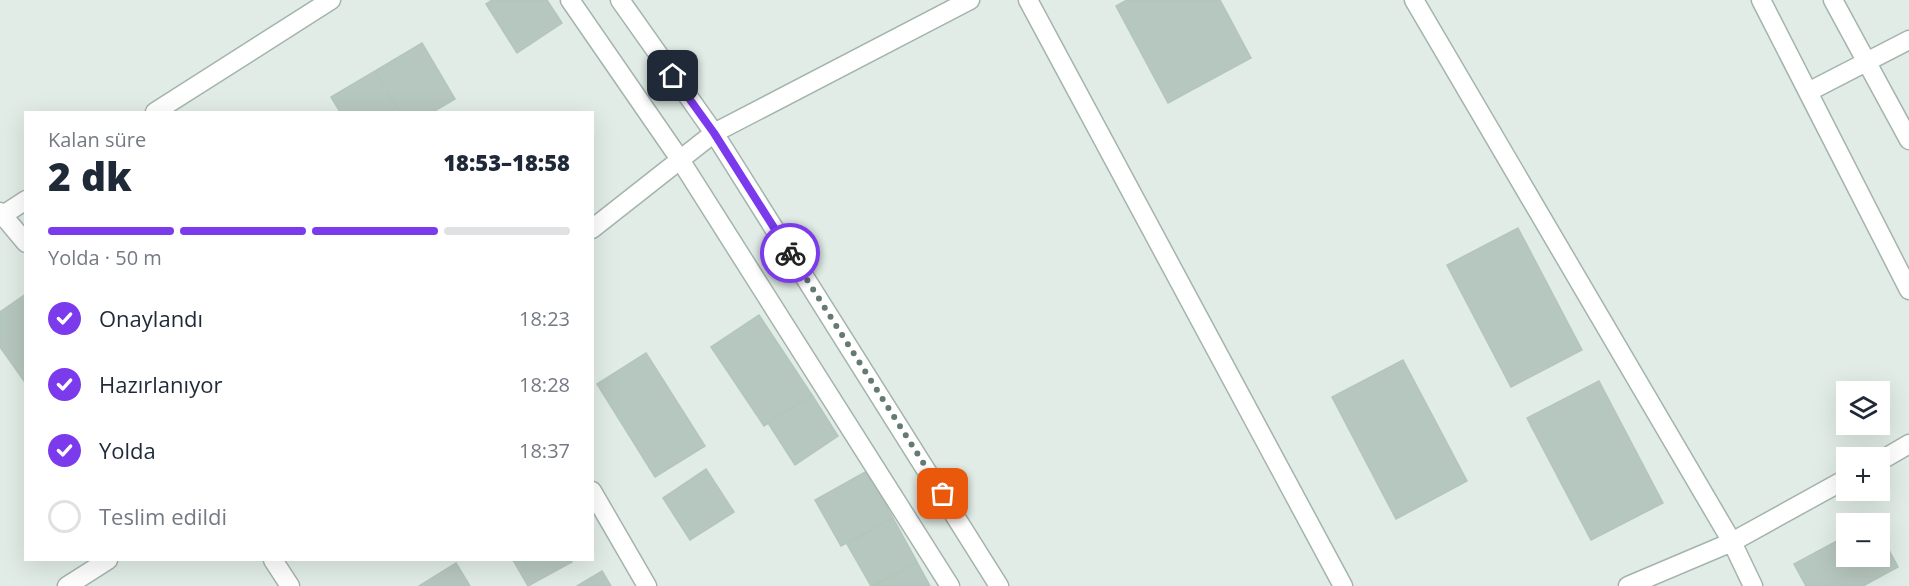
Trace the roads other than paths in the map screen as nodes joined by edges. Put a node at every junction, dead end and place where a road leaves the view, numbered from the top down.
1 (332, 0) edge
2 (570, 0) edge
3 (620, 0) edge
4 (970, 0) edge
5 (1028, 0) edge
6 (1414, 0) edge
7 (1761, 0) edge
8 (1833, 0) edge
9 (1909, 40) edge
10 (1866, 61) junction
11 (1808, 92) junction
12 (157, 111) edge
13 (714, 133) junction
14 (1909, 140) edge
15 (679, 158) junction
16 (24, 201) edge
17 (1, 215) edge
18 (594, 227) edge
19 (24, 241) edge
20 (1909, 290) edge
21 (1909, 444) edge
22 (1890, 455) edge
23 (1836, 485) edge
24 (594, 495) edge
25 (1732, 542) junction
26 (106, 561) edge
27 (274, 561) edge
28 (67, 586) edge
29 (290, 586) edge
30 (647, 586) edge
31 (950, 586) edge
32 (999, 586) edge
33 (1343, 586) edge
34 (1628, 586) edge
35 (1753, 586) edge

1 - 12 street
2 - 15 street
3 - 13 street
4 - 13 street
5 - 33 street
6 - 25 street
7 - 11 street
8 - 10 street
9 - 10 street
10 - 11 street
10 - 14 street
11 - 20 street
13 - 15 street
13 - 32 street
15 - 18 street
15 - 31 street
16 - 17 street
17 - 19 street
21 - 22 street
23 - 25 street
24 - 30 street
25 - 34 street
25 - 35 street
26 - 28 street
27 - 29 street

